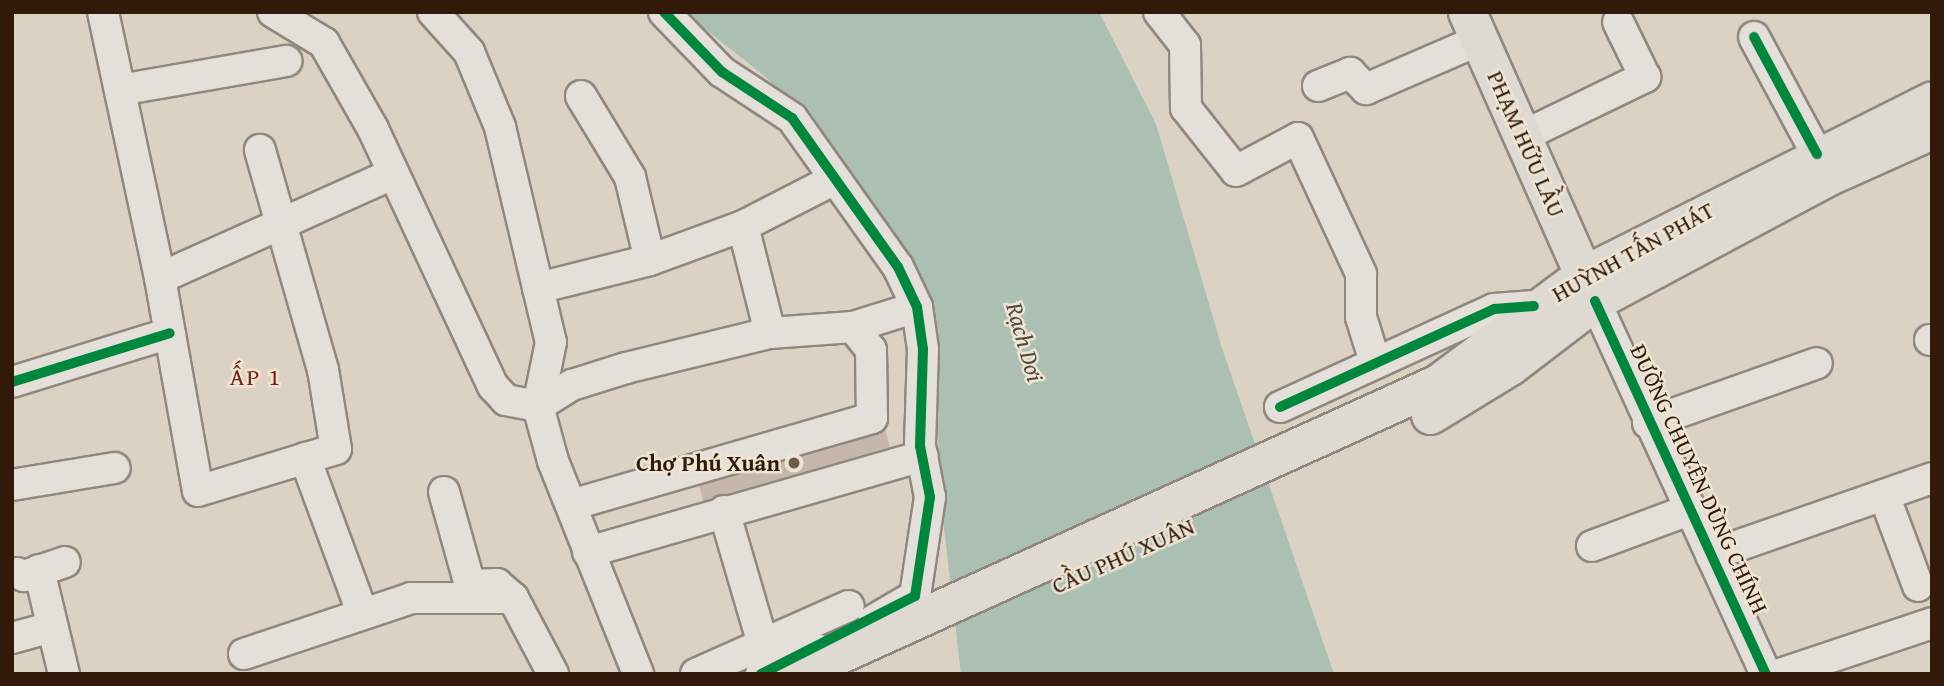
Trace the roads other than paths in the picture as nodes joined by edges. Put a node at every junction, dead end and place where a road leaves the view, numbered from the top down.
1 (103, 12) edge
2 (273, 12) edge
3 (433, 12) edge
4 (664, 12) edge
5 (1159, 12) edge
6 (1473, 20) edge
7 (1618, 22) dead end
8 (1755, 37) dead end
9 (287, 61) dead end
10 (1318, 86) dead end
11 (120, 89) junction
12 (581, 96) dead end
13 (1932, 100) edge
14 (1932, 130) edge
15 (1523, 136) junction
16 (260, 150) dead end
17 (1817, 155) junction
18 (392, 174) junction
19 (835, 179) junction
20 (285, 225) junction
21 (743, 226) junction
22 (650, 260) junction
23 (160, 278) junction
24 (538, 288) junction
25 (1589, 288) junction
26 (1534, 306) junction
27 (917, 307) junction
28 (853, 327) junction
29 (170, 333) junction
30 (770, 333) junction
31 (1375, 362) junction
32 (1817, 363) dead end
33 (12, 382) edge
34 (538, 406) junction
35 (1280, 407) dead end
36 (1648, 423) junction
37 (922, 456) junction
38 (1316, 456) junction
39 (305, 458) junction
40 (115, 468) dead end
41 (1932, 478) edge
42 (12, 485) edge
43 (444, 492) dead end
44 (1884, 495) junction
45 (571, 505) junction
46 (1689, 510) junction
47 (724, 511) junction
48 (1592, 546) dead end
49 (588, 551) junction
50 (1711, 555) junction
51 (40, 569) dead end
52 (1918, 586) dead end
53 (513, 598) junction
54 (849, 607) dead end
55 (362, 612) junction
56 (1932, 623) edge
57 (52, 627) junction
58 (921, 634) junction
59 (12, 638) edge
60 (764, 644) junction
61 (244, 654) dead end
62 (64, 674) edge
63 (553, 674) edge
64 (638, 674) edge
65 (696, 674) edge
66 (761, 674) edge
67 (796, 674) edge
68 (858, 674) edge
69 (1766, 674) edge
70 (1780, 674) edge

1 - 11 street
2 - 18 street
3 - 24 street
4 - 19 street
5 - 31 street
6 - 10 street
6 - 15 main road, PHẠM HỮU LẦU
7 - 15 street
8 - 17 street
9 - 11 street
11 - 23 street
12 - 22 street
13 - 17 main road, HUỲNH TẤN PHÁT
14 - 25 main road, HUỲNH TẤN PHÁT
15 - 25 main road, PHẠM HỮU LẦU
16 - 20 street
17 - 25 main road, HUỲNH TẤN PHÁT
18 - 20 street
18 - 34 street
19 - 21 street
19 - 27 street
20 - 23 street
20 - 39 street
21 - 22 street
21 - 30 street
22 - 24 street
23 - 29 street
24 - 34 street
25 - 26 main road, HUỲNH TẤN PHÁT
25 - 36 street, ĐƯỜNG CHUYÊN DÙNG CHÍNH
25 - 38 main road, HUỲNH TẤN PHÁT
26 - 31 street
26 - 38 main road, HUỲNH TẤN PHÁT
27 - 28 street
27 - 37 street
28 - 30 street
28 - 45 street
29 - 33 street
29 - 39 street
30 - 34 street
31 - 35 street
32 - 36 street
34 - 45 street
36 - 46 street, ĐƯỜNG CHUYÊN DÙNG CHÍNH
37 - 47 street
37 - 66 street
38 - 58 main road, CẦU PHÚ XUÂN
39 - 55 street
40 - 42 street
41 - 44 street
43 - 53 street
44 - 50 street
44 - 52 street
45 - 49 street
46 - 48 street
46 - 50 street, ĐƯỜNG CHUYÊN DÙNG CHÍNH
47 - 49 street
47 - 60 street
49 - 64 street
50 - 69 street, ĐƯỜNG CHUYÊN DÙNG CHÍNH
51 - 57 street
53 - 55 street
53 - 63 street
54 - 60 street
55 - 61 street
56 - 70 street
57 - 59 street
57 - 62 street
58 - 67 main road
58 - 68 main road
60 - 65 street

